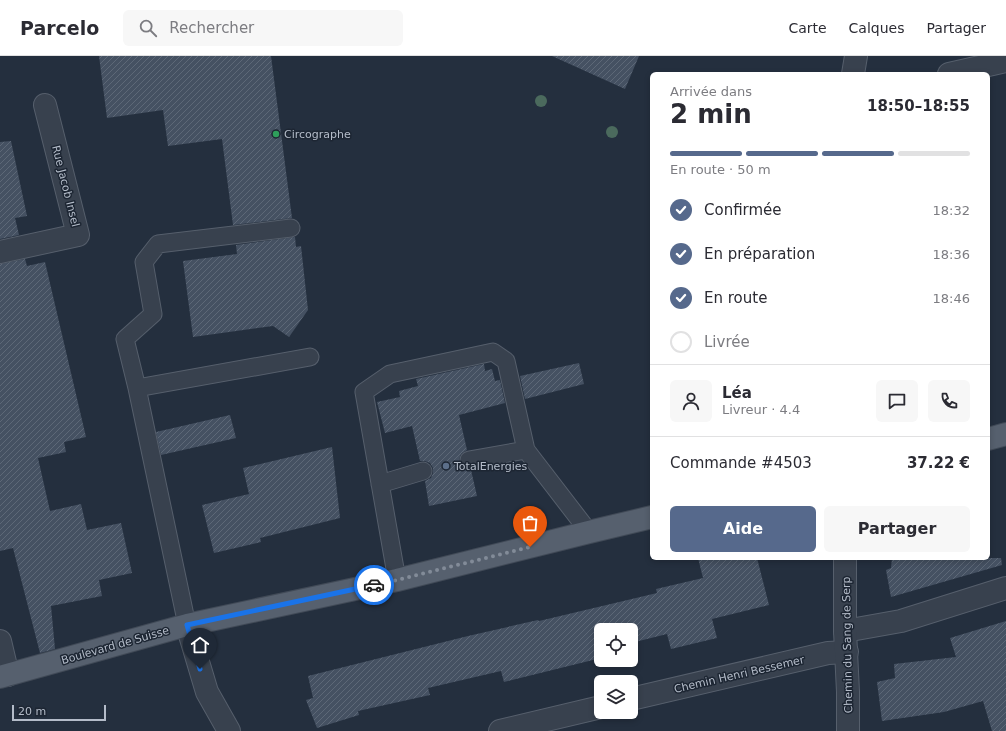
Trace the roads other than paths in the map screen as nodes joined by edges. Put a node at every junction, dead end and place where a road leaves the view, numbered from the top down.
1 (856, 56) edge
2 (1006, 61) edge
3 (853, 72) edge
4 (958, 72) edge
5 (45, 105) dead end
6 (291, 228) dead end
7 (0, 252) edge
8 (310, 357) dead end
9 (137, 388) junction
10 (1006, 434) edge
11 (990, 438) edge
12 (526, 450) junction
13 (469, 460) dead end
14 (423, 471) dead end
15 (380, 484) junction
16 (650, 517) edge
17 (589, 532) junction
18 (845, 560) edge
19 (397, 580) junction
20 (1006, 588) edge
21 (187, 625) junction
22 (845, 631) junction
23 (0, 642) edge
24 (847, 652) junction
25 (4, 676) edge
26 (638, 698) edge
27 (594, 709) edge
28 (229, 731) edge
29 (500, 731) edge
30 (848, 731) edge

1 - 3 street
2 - 4 street
5 - 7 street, Rue Jacob Insel
6 - 9 lane
8 - 9 lane
9 - 21 lane
10 - 11 main road
12 - 13 lane
12 - 15 lane
12 - 17 lane
14 - 15 lane
15 - 19 lane
16 - 17 main road, Boulevard de Suisse
17 - 19 main road, Boulevard de Suisse
18 - 22 street, Chemin du Sang de Serp
19 - 21 main road, Boulevard de Suisse
20 - 22 street
21 - 25 main road, Boulevard de Suisse
21 - 28 street
22 - 24 street, Chemin du Sang de Serp
23 - 25 street
24 - 26 street, Chemin Henri Bessemer
24 - 30 street, Chemin du Sang de Serp
27 - 29 street

